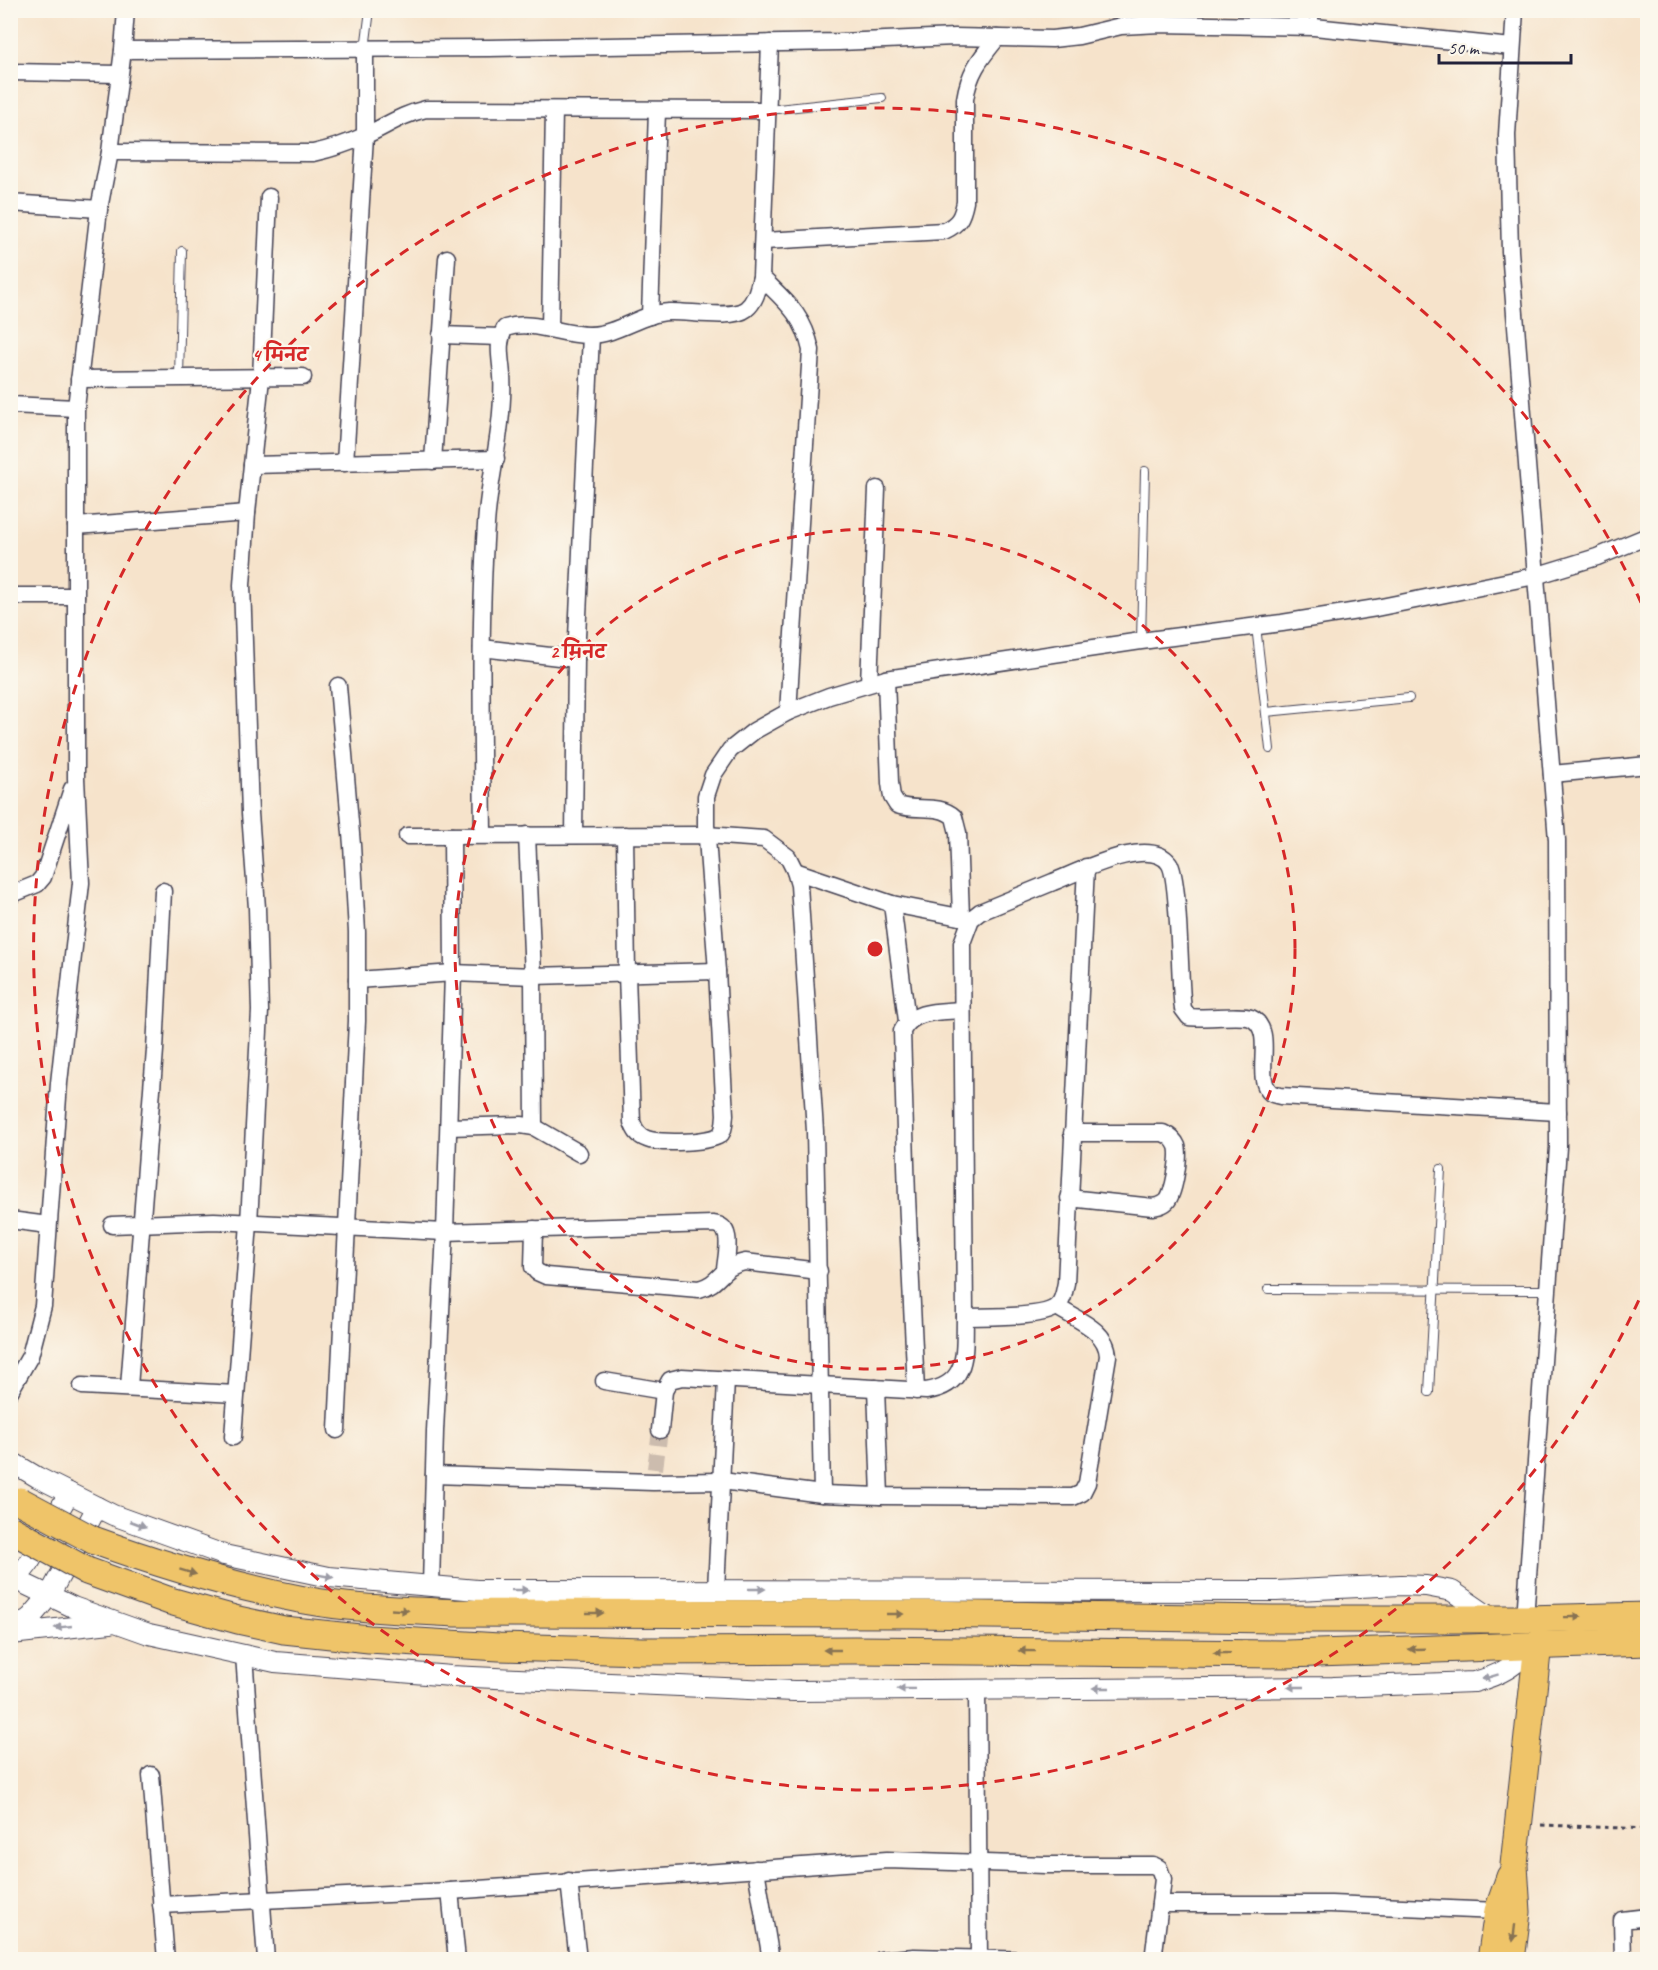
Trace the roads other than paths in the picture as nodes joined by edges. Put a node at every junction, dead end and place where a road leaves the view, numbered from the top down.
1 (126, 10) edge
2 (370, 10) edge
3 (1515, 10) edge
4 (1314, 19) edge
5 (997, 38) junction
6 (770, 43) junction
7 (1512, 47) junction
8 (366, 49) junction
9 (123, 50) junction
10 (10, 72) edge
11 (119, 74) junction
12 (882, 98) dead end
13 (554, 110) junction
14 (768, 110) junction
15 (657, 111) junction
16 (365, 136) junction
17 (110, 152) junction
18 (269, 197) dead end
19 (10, 203) edge
20 (99, 209) junction
21 (764, 241) junction
22 (182, 251) dead end
23 (447, 258) dead end
24 (762, 276) junction
25 (650, 316) junction
26 (550, 329) junction
27 (441, 335) junction
28 (591, 335) junction
29 (500, 337) junction
30 (303, 377) dead end
31 (179, 378) junction
32 (261, 378) junction
33 (79, 379) junction
34 (10, 405) edge
35 (76, 408) junction
36 (496, 459) junction
37 (433, 460) junction
38 (345, 463) junction
39 (252, 465) junction
40 (1145, 471) dead end
41 (877, 489) dead end
42 (247, 513) junction
43 (76, 526) junction
44 (1647, 536) edge
45 (1535, 576) junction
46 (10, 596) edge
47 (76, 596) junction
48 (1256, 626) junction
49 (1140, 641) junction
50 (482, 648) junction
51 (576, 659) junction
52 (886, 679) junction
53 (869, 683) junction
54 (338, 686) dead end
55 (1409, 698) dead end
56 (788, 712) junction
57 (1266, 712) junction
58 (1270, 749) dead end
59 (1647, 765) edge
60 (1552, 774) junction
61 (76, 778) junction
62 (483, 835) junction
63 (527, 835) junction
64 (574, 835) junction
65 (625, 835) junction
66 (706, 835) junction
67 (407, 836) dead end
68 (452, 836) junction
69 (1086, 867) junction
70 (795, 871) junction
71 (163, 891) dead end
72 (10, 895) edge
73 (892, 904) junction
74 (966, 918) junction
75 (717, 971) junction
76 (453, 973) junction
77 (627, 974) junction
78 (533, 976) junction
79 (357, 980) junction
80 (962, 1010) junction
81 (907, 1021) junction
82 (1558, 1112) junction
83 (448, 1127) junction
84 (534, 1127) junction
85 (1072, 1133) junction
86 (579, 1153) dead end
87 (1441, 1169) dead end
88 (1069, 1198) junction
89 (10, 1220) edge
90 (249, 1223) junction
91 (142, 1224) junction
92 (112, 1225) dead end
93 (48, 1226) junction
94 (345, 1229) junction
95 (534, 1229) junction
96 (446, 1232) junction
97 (725, 1270) junction
98 (819, 1271) junction
99 (1268, 1289) dead end
100 (1548, 1290) junction
101 (1435, 1291) junction
102 (1057, 1307) junction
103 (965, 1317) junction
104 (726, 1380) junction
105 (604, 1381) dead end
106 (820, 1385) junction
107 (82, 1386) dead end
108 (129, 1387) junction
109 (876, 1388) junction
110 (10, 1391) edge
111 (664, 1391) junction
112 (916, 1391) junction
113 (1429, 1392) dead end
114 (236, 1394) junction
115 (337, 1430) dead end
116 (660, 1430) tunnel mouth
117 (233, 1437) dead end
118 (10, 1461) edge
119 (434, 1475) junction
120 (722, 1481) junction
121 (69, 1494) junction
122 (822, 1494) junction
123 (880, 1496) junction
124 (15, 1498) edge
125 (97, 1507) junction
126 (10, 1529) edge
127 (12, 1582) edge
128 (431, 1586) junction
129 (716, 1590) junction
130 (49, 1596) junction
131 (1647, 1616) edge
132 (1526, 1618) junction
133 (1493, 1619) junction
134 (116, 1622) junction
135 (10, 1634) edge
136 (1647, 1642) edge
137 (1538, 1644) junction
138 (244, 1655) junction
139 (977, 1689) junction
140 (151, 1775) dead end
141 (978, 1862) junction
142 (1514, 1864) junction
143 (756, 1869) junction
144 (569, 1881) junction
145 (450, 1891) junction
146 (261, 1900) junction
147 (1160, 1904) junction
148 (161, 1905) junction
149 (1498, 1911) junction
150 (1647, 1917) edge
151 (166, 1959) edge
152 (266, 1959) edge
153 (457, 1959) edge
154 (578, 1959) edge
155 (771, 1959) edge
156 (881, 1959) edge
157 (979, 1959) edge
158 (1031, 1959) edge
159 (1153, 1959) edge
160 (1491, 1959) edge
161 (1511, 1959) edge
162 (1623, 1959) edge

1 - 9 street
2 - 8 lane
3 - 7 street
4 - 5 street
4 - 7 street
5 - 6 street
5 - 21 street
6 - 8 street
6 - 14 street
7 - 45 street
8 - 9 street
8 - 16 street
9 - 11 street
10 - 11 street
11 - 17 street
12 - 14 lane
13 - 15 street
13 - 16 street
13 - 26 street
14 - 15 street
14 - 21 street
15 - 25 street
16 - 17 street
16 - 38 street
17 - 20 street
18 - 32 street
19 - 20 street
20 - 33 street
21 - 24 street
22 - 31 lane
23 - 27 street
24 - 25 street
24 - 56 street
25 - 28 street
26 - 28 street
26 - 29 street
27 - 29 street
27 - 37 street
28 - 51 street
29 - 36 street
30 - 32 street
31 - 32 street
31 - 33 street
32 - 39 street
33 - 35 street
34 - 35 street
35 - 43 street
36 - 37 street
36 - 50 street
37 - 38 street
38 - 39 street
39 - 42 street
40 - 49 lane
41 - 53 street
42 - 43 street
42 - 90 street
43 - 47 street
44 - 45 street
45 - 48 street
45 - 60 street
46 - 47 street
47 - 61 street
48 - 49 street
48 - 57 lane
49 - 52 street
50 - 51 street
50 - 62 street
51 - 64 street
52 - 53 street
52 - 74 street
53 - 56 street
54 - 79 street
55 - 57 lane
56 - 66 street
57 - 58 lane
59 - 60 street
60 - 82 street
61 - 72 street
61 - 93 street
62 - 63 street
62 - 68 street
63 - 64 street
63 - 78 street
64 - 65 street
65 - 66 street
65 - 77 street
66 - 70 street
66 - 75 street
67 - 68 street
68 - 76 street
69 - 74 street
69 - 82 street
69 - 85 street
70 - 73 street
70 - 98 street
71 - 91 street
73 - 74 street
73 - 81 street
74 - 80 street
75 - 77 street
75 - 77 street
76 - 78 street
76 - 79 street
76 - 83 street
77 - 78 street
78 - 84 street
79 - 94 street
80 - 81 street
80 - 103 street
81 - 112 street
82 - 100 street
83 - 84 street
83 - 96 street
84 - 86 street
85 - 88 street
85 - 88 street
87 - 101 lane
88 - 102 street
89 - 93 street
90 - 91 street
90 - 94 street
90 - 114 street
91 - 92 street
91 - 108 street
93 - 110 street
94 - 96 street
94 - 115 street
95 - 96 street
95 - 97 street
95 - 97 street
96 - 119 street
97 - 98 street
98 - 106 street
99 - 101 lane
100 - 101 lane
100 - 132 street
101 - 113 lane
102 - 103 street
102 - 123 street
103 - 112 street
104 - 106 street
104 - 111 street
104 - 120 street
105 - 111 street
106 - 109 street
106 - 122 street
107 - 108 street
108 - 114 street
109 - 112 street
109 - 123 street
111 - 116 street
114 - 117 street
118 - 121 street
119 - 120 street
119 - 128 street
120 - 122 street
120 - 129 street
121 - 125 street
121 - 127 street
122 - 123 street
124 -> 133 highway, bridge
125 -> 128 street
125 - 130 street
137 -> 126 highway, bridge
127 - 130 street
128 -> 129 street
129 -> 133 street
130 - 134 street
130 - 135 street
132 -> 131 highway
132 - 133 highway
134 -> 135 street
134 - 138 street
136 - 137 highway
137 -> 139 street
137 - 142 highway
139 -> 138 street
138 - 146 street
139 - 141 street
140 - 148 street
141 - 143 street
141 - 147 street
141 - 157 street
142 - 149 highway
142 -> 161 highway
143 - 144 street
143 - 155 street
144 - 145 street
144 - 154 street
145 - 146 street
145 - 153 street
146 - 148 street
146 - 152 street
147 - 149 street
147 - 159 street
148 - 151 street
149 - 160 highway
150 - 162 street
156 - 157 street
157 - 158 street

